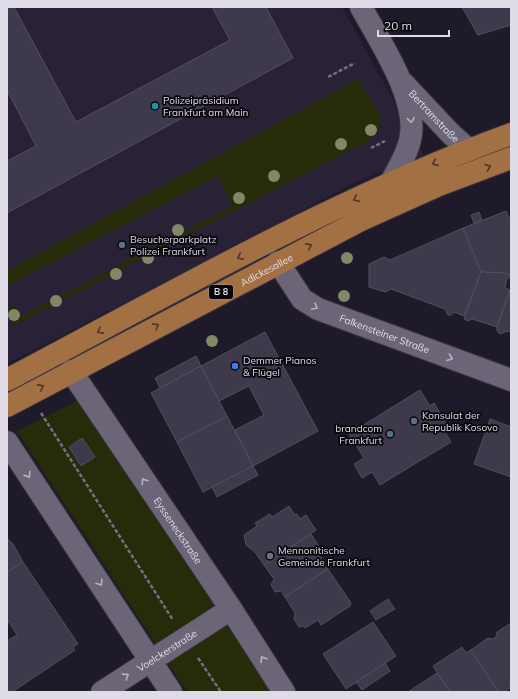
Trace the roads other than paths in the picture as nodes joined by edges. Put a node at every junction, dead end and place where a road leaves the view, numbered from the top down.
1 (361, 7) edge
2 (401, 82) junction
3 (511, 134) edge
4 (469, 150) junction
5 (511, 158) edge
6 (392, 182) junction
7 (278, 262) junction
8 (71, 371) junction
9 (7, 380) edge
10 (511, 380) edge
11 (7, 406) edge
12 (7, 442) edge
13 (231, 609) junction
14 (150, 661) junction
15 (102, 692) edge
16 (171, 692) edge
17 (284, 692) edge

1 - 2 street, Bertramstraße
2 - 4 street, Bertramstraße
2 -> 6 street, Bertramstraße
3 - 4 main road, B 8
4 -> 6 main road, B 8
7 -> 5 main road, Adickesallee / B 8
6 -> 9 main road, B 8
8 -> 7 main road, Adickesallee / B 8
7 -> 10 street, Falkensteiner Straße
11 -> 8 main road, Adickesallee / B 8
13 -> 8 street, Eysseneckstraße
12 -> 14 street
13 - 14 street, Voelckerstraße
17 -> 13 street, Eysseneckstraße
15 -> 14 street, Voelckerstraße
14 - 16 street

